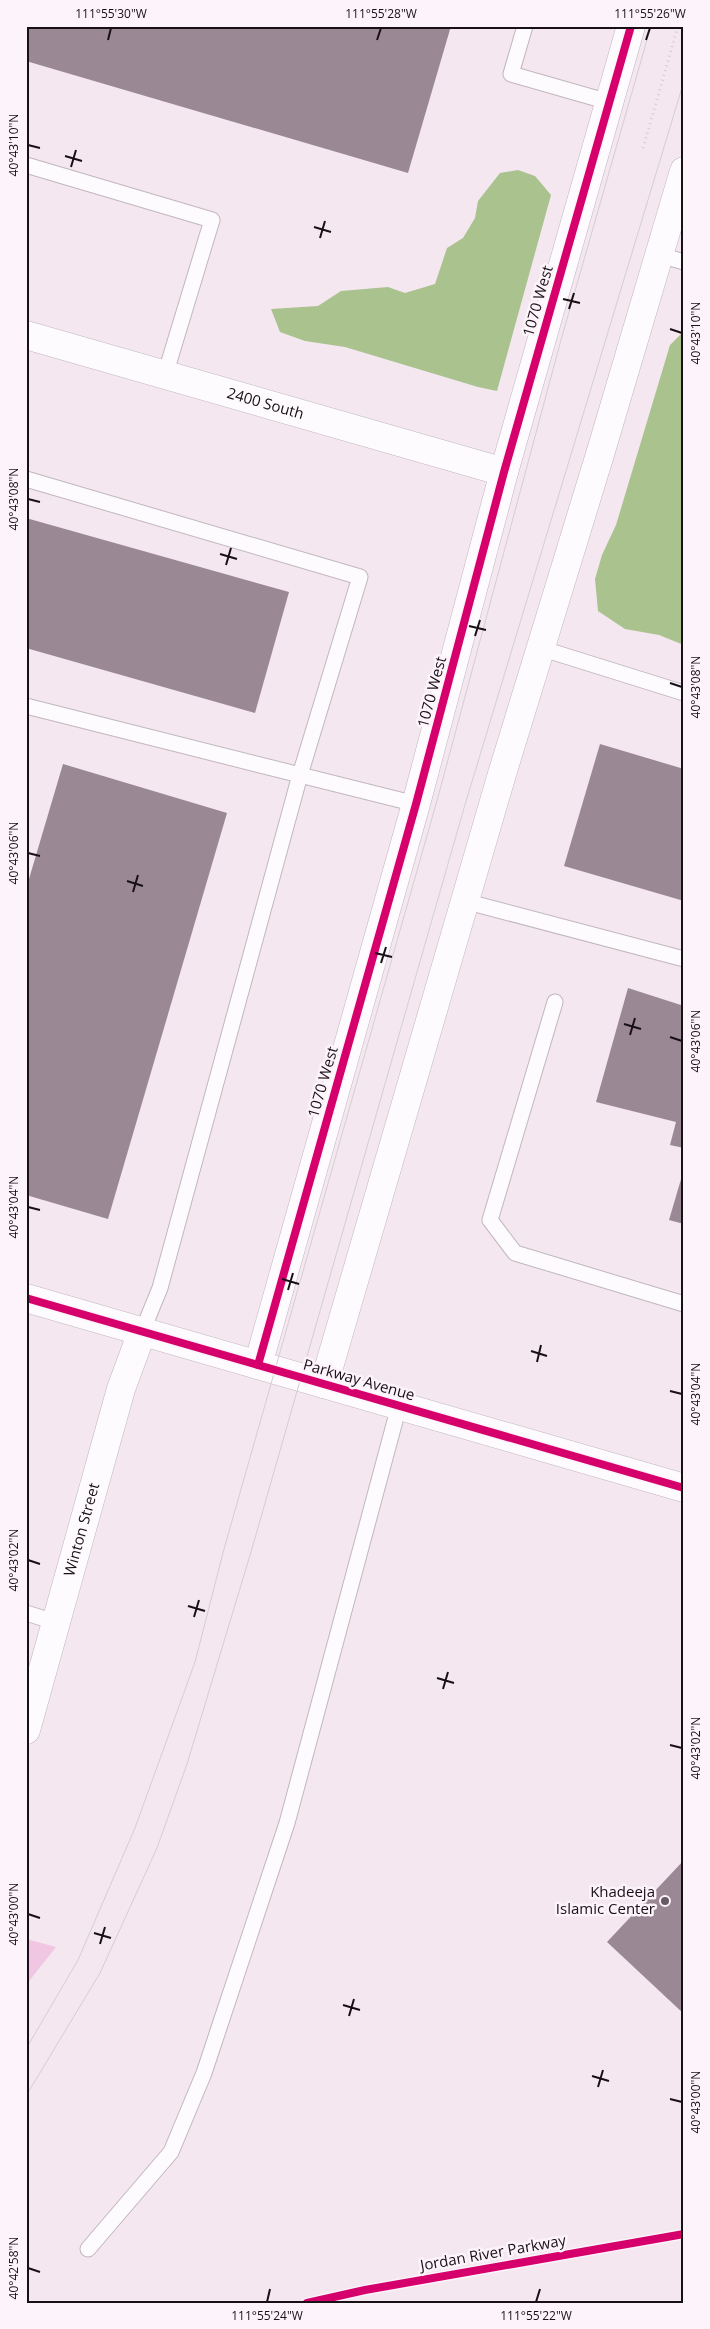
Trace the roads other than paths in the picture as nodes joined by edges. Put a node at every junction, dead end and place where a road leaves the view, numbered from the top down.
1 (525, 26) edge
2 (631, 26) edge
3 (609, 102) junction
4 (26, 164) edge
5 (684, 171) edge
6 (672, 258) edge
7 (26, 335) edge
8 (165, 375) junction
9 (504, 472) junction
10 (26, 479) edge
11 (540, 648) junction
12 (684, 693) edge
13 (27, 707) edge
14 (300, 775) junction
15 (416, 804) junction
16 (464, 900) junction
17 (684, 960) edge
18 (555, 1002) dead end
19 (26, 1298) edge
20 (684, 1304) edge
21 (142, 1332) junction
22 (258, 1365) junction
23 (324, 1384) junction
24 (399, 1406) junction
25 (684, 1488) edge
26 (26, 1613) edge
27 (55, 1622) junction
28 (26, 1730) edge
29 (88, 2248) dead end

1 - 3 lane
2 - 3 street, 1070 West
3 - 9 street, 1070 West
4 - 8 lane
5 - 6 street
6 - 11 street
7 - 8 street, 2400 South
8 - 9 street, 2400 South
9 - 15 street, 1070 West
10 - 14 lane
11 - 12 lane
11 - 16 street
13 - 14 lane
14 - 15 lane
14 - 21 lane
15 - 22 street, 1070 West
16 - 17 lane
16 - 23 street
18 - 20 lane
19 - 21 street, Parkway Avenue
21 - 22 street, Parkway Avenue
21 - 27 street, Winton Street
22 - 23 street, Parkway Avenue
23 - 24 street, Parkway Avenue
24 - 25 street, Parkway Avenue
24 - 29 lane
26 - 27 lane
27 - 28 street, Winton Street

